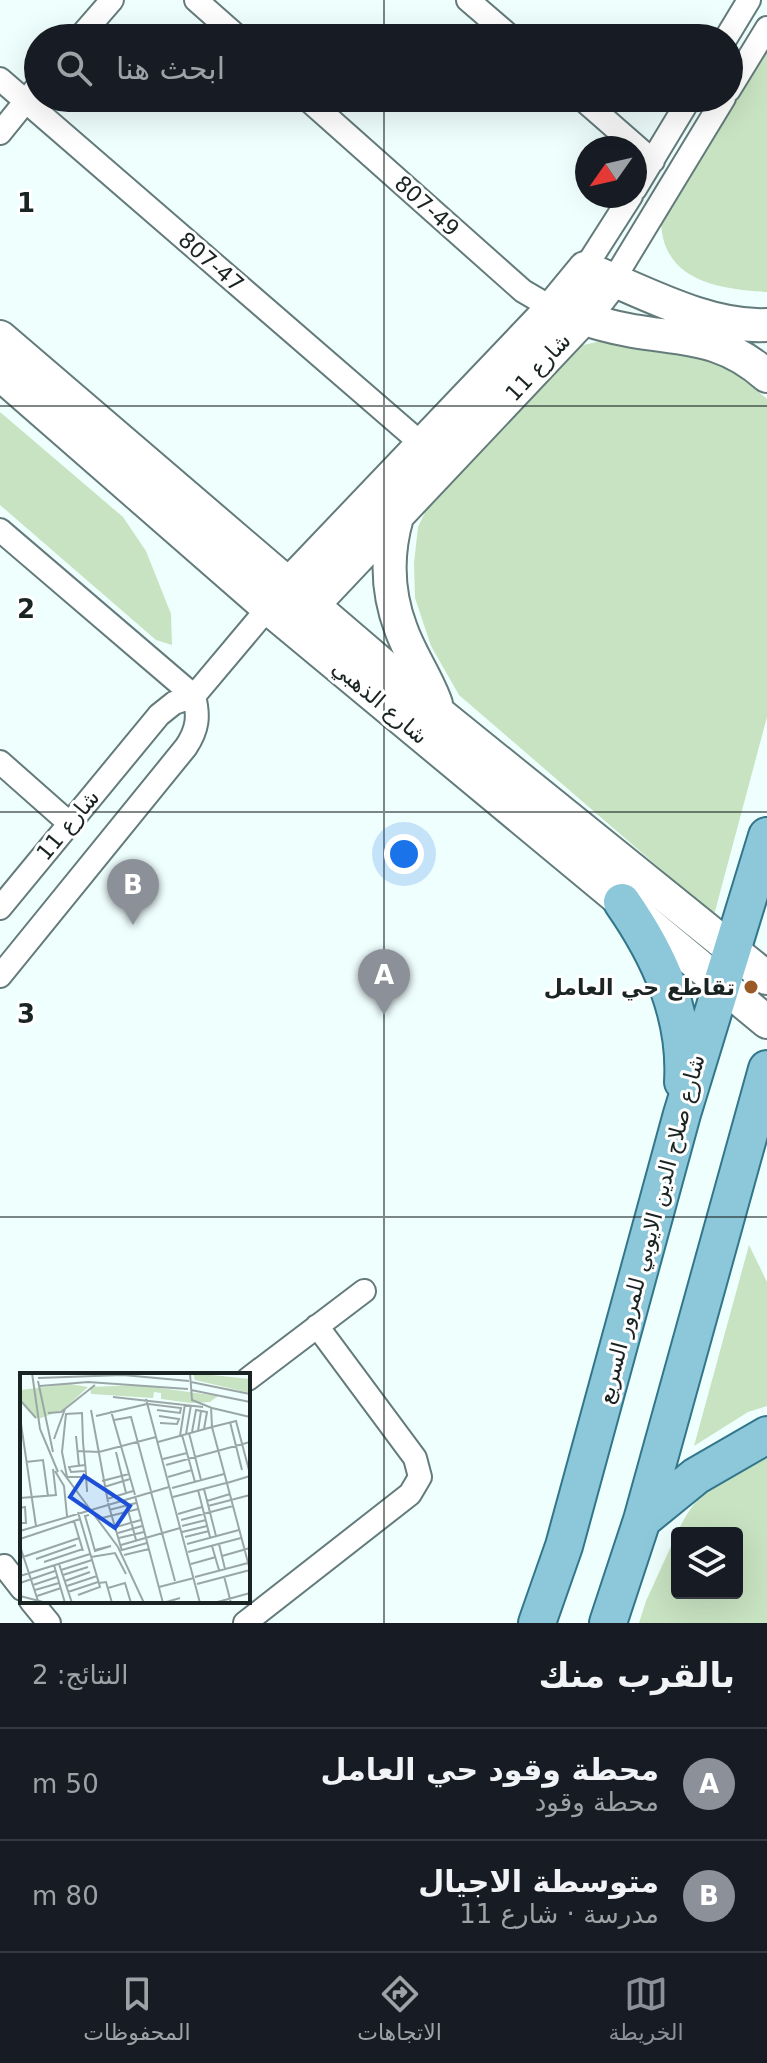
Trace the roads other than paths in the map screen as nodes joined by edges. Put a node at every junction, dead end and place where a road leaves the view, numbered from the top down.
1 (112, 0) edge
2 (196, 0) edge
3 (468, 0) edge
4 (741, 3) edge
5 (91, 24) edge
6 (223, 24) edge
7 (496, 24) edge
8 (732, 24) edge
9 (767, 28) edge
10 (743, 67) edge
11 (0, 79) edge
12 (24, 90) edge
13 (24, 103) edge
14 (53, 112) edge
15 (322, 112) edge
16 (597, 112) edge
17 (682, 112) edge
18 (714, 112) edge
19 (0, 133) edge
20 (653, 161) junction
21 (647, 170) edge
22 (626, 208) edge
23 (599, 274) junction
24 (552, 308) junction
25 (583, 319) junction
26 (767, 325) edge
27 (0, 337) edge
28 (0, 374) edge
29 (767, 376) edge
30 (423, 445) junction
31 (397, 517) junction
32 (0, 530) edge
33 (278, 596) junction
34 (313, 605) junction
35 (194, 696) junction
36 (440, 714) junction
37 (0, 762) edge
38 (69, 823) junction
39 (767, 836) edge
40 (622, 902) junction
41 (0, 908) edge
42 (731, 947) junction
43 (0, 976) edge
44 (767, 978) edge
45 (720, 984) junction
46 (767, 1022) edge
47 (767, 1069) edge
48 (682, 1114) junction
49 (364, 1291) dead end
50 (317, 1326) junction
51 (250, 1377) edge
52 (767, 1435) edge
53 (642, 1520) junction
54 (20, 1554) edge
55 (2, 1568) edge
56 (20, 1587) edge
57 (33, 1603) edge
58 (49, 1623) edge
59 (245, 1623) edge
60 (537, 1623) edge
61 (608, 1623) edge

1 - 5 street
2 - 6 street
3 - 7 street
4 - 8 street
9 - 10 street
11 - 12 street, 807-47
13 - 19 street
14 - 30 street, 807-47
15 - 24 street, 807-49
16 - 20 street
17 - 20 street
18 - 23 street, شارع 11
20 - 21 street
22 - 23 street, شارع 11
23 - 24 street, شارع 11
23 - 25 street, شارع 11
23 - 26 street
24 - 25 street
24 - 30 street, شارع 11
25 - 29 street
25 - 31 street, شارع 11
27 - 33 street, شارع الذهبي
28 - 33 street, شارع الذهبي
30 - 33 street, شارع 11
31 - 34 street, شارع 11
31 - 36 street
32 - 35 street
33 - 34 street, شارع الذهبي
33 - 35 street, شارع 11
33 - 40 street, شارع الذهبي
34 - 36 street, شارع الذهبي
35 - 38 street, شارع 11
35 - 43 street
36 - 42 street, شارع الذهبي
37 - 38 street
38 - 41 street, شارع 11
39 - 42 main road, شارع صلاح الدين الايوبي للمرور السريع
40 - 45 street, شارع الذهبي
40 - 48 main road
42 - 44 street, شارع الذهبي
42 - 45 main road, شارع صلاح الدين الايوبي للمرور السريع
45 - 46 street, شارع الذهبي
45 - 48 main road, شارع صلاح الدين الايوبي للمرور السريع
47 - 53 main road
48 - 60 main road, شارع صلاح الدين الايوبي للمرور السريع
49 - 50 street
50 - 51 street
50 - 59 street
52 - 53 main road
53 - 61 main road
54 - 55 street
55 - 56 street
57 - 58 street

